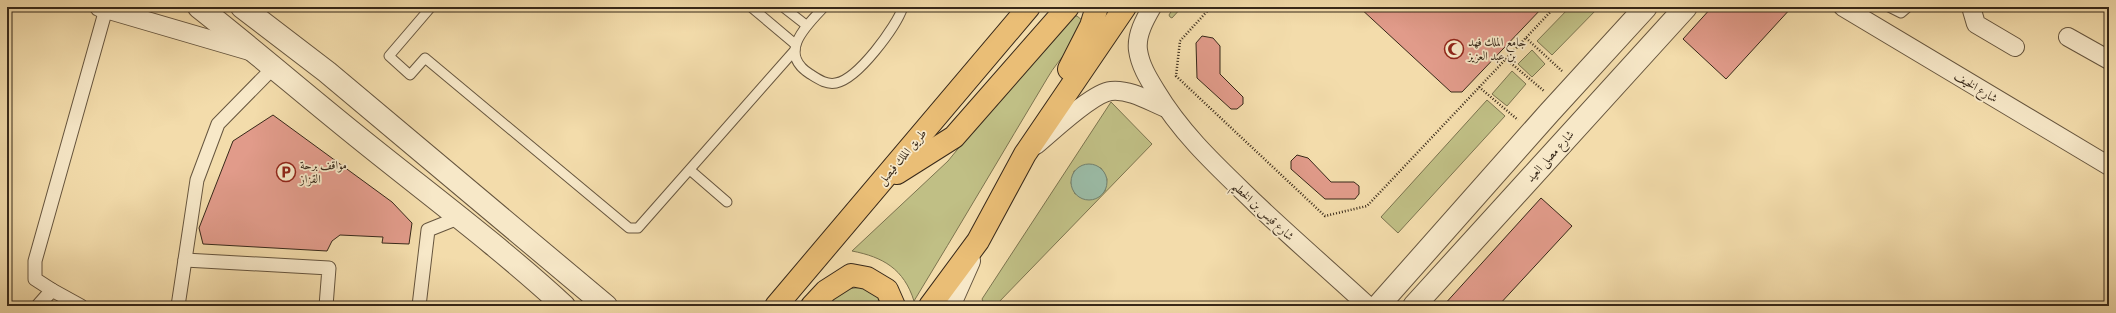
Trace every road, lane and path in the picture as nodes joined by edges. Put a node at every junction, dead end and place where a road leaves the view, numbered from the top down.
1 (200, 7) edge
2 (242, 7) edge
3 (431, 7) edge
4 (751, 7) edge
5 (783, 7) edge
6 (824, 7) edge
7 (903, 7) edge
8 (1029, 7) edge
9 (1068, 7) edge
10 (1097, 7) edge
11 (1125, 7) edge
12 (1152, 7) edge
13 (1211, 7) edge
14 (1554, 7) edge
15 (1646, 7) edge
16 (1686, 7) edge
17 (1843, 7) edge
18 (1889, 7) edge
19 (1908, 7) edge
20 (1972, 7) edge
21 (102, 8) edge
22 (806, 25) junction
23 (2068, 37) dead end
24 (1526, 38) junction
25 (795, 47) junction
26 (2015, 47) dead end
27 (1506, 59) junction
28 (2109, 60) edge
29 (266, 61) junction
30 (1576, 84) junction
31 (1479, 87) junction
32 (1558, 103) junction
33 (1166, 108) junction
34 (1043, 129) junction
35 (1532, 132) junction
36 (1025, 154) junction
37 (2108, 165) edge
38 (690, 170) junction
39 (878, 185) junction
40 (727, 202) dead end
41 (458, 218) junction
42 (978, 241) junction
43 (185, 260) junction
44 (52, 290) junction
45 (38, 306) edge
46 (81, 306) edge
47 (178, 306) edge
48 (326, 306) edge
49 (420, 306) edge
50 (564, 306) edge
51 (606, 306) edge
52 (776, 306) edge
53 (812, 306) edge
54 (894, 306) edge
55 (930, 306) edge
56 (949, 306) edge
57 (1368, 306) edge
58 (1378, 306) edge
59 (1414, 306) edge

1 - 29 street
2 - 51 street
3 - 38 lane
4 - 25 lane
5 - 22 lane
6 - 22 lane
7 - 25 lane
8 - 39 highway, طريق الملك فيصل
9 - 39 highway
10 - 34 highway
11 - 34 highway
12 - 33 street, شارع قيس بن الخطيم
13 - 31 path
14 - 24 path
15 - 30 street
16 - 59 street, شارع مصلى العيد
17 - 37 street, شارع الخيف
18 - 19 lane
20 - 26 street
21 - 29 street
21 - 44 street
22 - 25 lane
23 - 28 street
24 - 27 path
24 - 30 path
25 - 38 lane
27 - 31 path
27 - 32 path
29 - 41 street
29 - 43 street
30 - 32 street
31 - 35 path
32 - 35 street
33 - 36 street
33 - 57 street, شارع قيس بن الخطيم
34 - 36 highway
35 - 58 street
36 - 42 highway
38 - 40 lane
39 - 52 highway, طريق الملك فيصل
41 - 49 street
41 - 50 street
42 - 55 highway
42 - 56 street
43 - 47 street
43 - 48 street
44 - 45 street
44 - 46 street
53 - 54 highway

